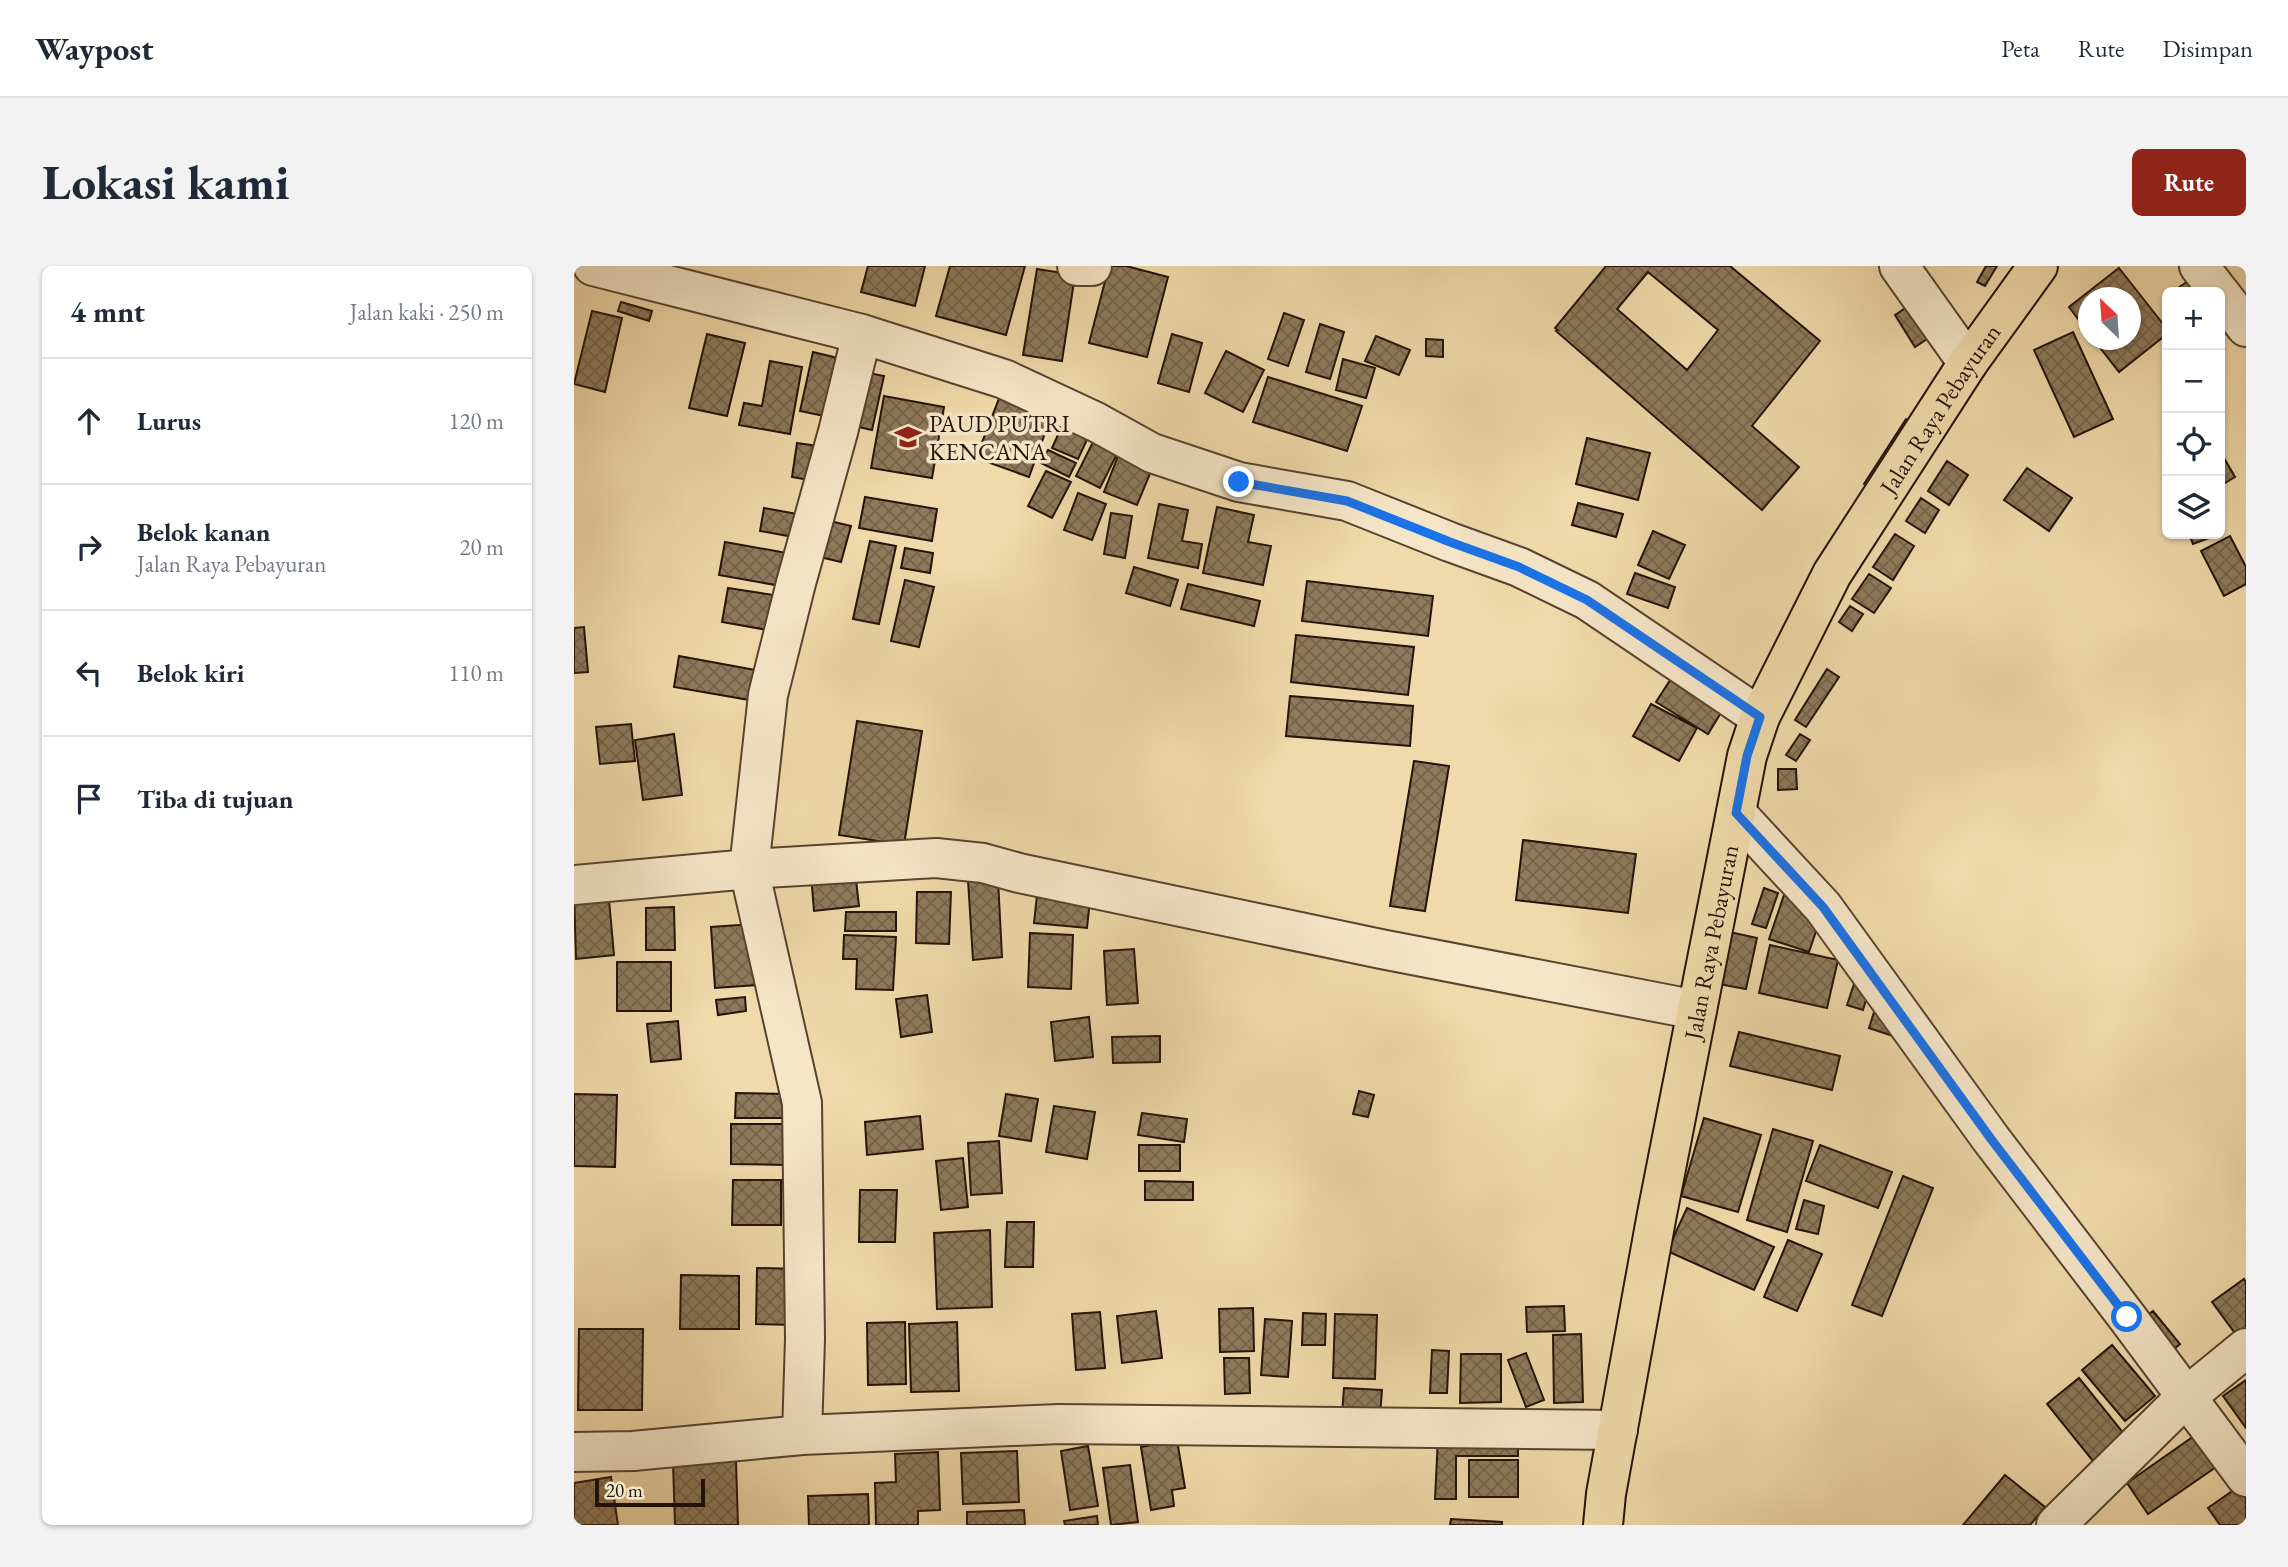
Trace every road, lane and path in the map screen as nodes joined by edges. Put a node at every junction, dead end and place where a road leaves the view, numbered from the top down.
1 (593, 266) edge
2 (1077, 266) edge
3 (1092, 266) edge
4 (1899, 266) edge
5 (2038, 266) edge
6 (2199, 266) edge
7 (2215, 287) edge
8 (2225, 301) edge
9 (2246, 327) edge
10 (862, 334) junction
11 (1968, 363) junction
12 (1760, 717) junction
13 (1736, 813) junction
14 (749, 869) junction
15 (574, 885) edge
16 (1697, 1010) junction
17 (2246, 1348) edge
18 (2186, 1397) junction
19 (1618, 1430) junction
20 (802, 1435) junction
21 (574, 1452) edge
22 (2246, 1478) edge
23 (1603, 1525) edge
24 (2056, 1525) edge

1 - 10 street
2 - 3 street
4 - 11 street
5 - 11 main road, Jalan Raya Pebayuran
6 - 7 street
8 - 9 street
10 - 12 street
10 - 14 street
11 - 12 main road, Jalan Raya Pebayuran
12 - 13 main road, Jalan Raya Pebayuran
13 - 16 main road, Jalan Raya Pebayuran
13 - 18 street
14 - 15 street
14 - 16 street
14 - 20 street
16 - 19 main road, Jalan Raya Pebayuran
17 - 18 street
18 - 22 street
18 - 24 street
19 - 20 street
19 - 23 main road, Jalan Raya Pebayuran
20 - 21 street

